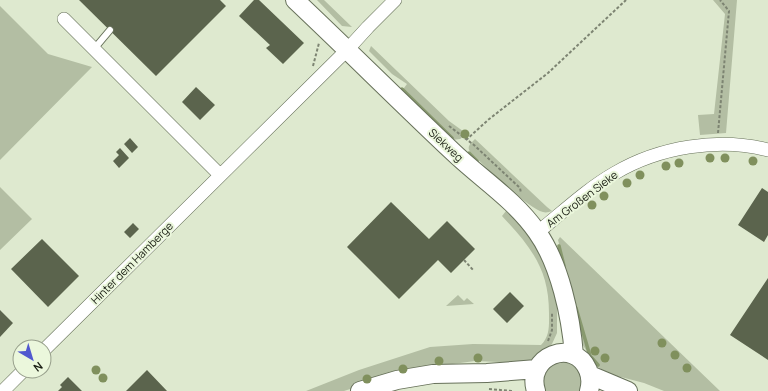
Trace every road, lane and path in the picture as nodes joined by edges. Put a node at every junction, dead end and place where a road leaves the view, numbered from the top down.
1 (295, 0) edge
2 (395, 0) edge
3 (626, 0) edge
4 (720, 0) edge
5 (64, 19) dead end
6 (110, 30) dead end
7 (94, 48) junction
8 (347, 50) junction
9 (717, 144) junction
10 (768, 150) edge
11 (454, 152) junction
12 (220, 175) junction
13 (538, 232) junction
14 (464, 260) dead end
15 (474, 271) dead end
16 (559, 308) junction
17 (52, 342) edge
18 (559, 351) junction
19 (487, 372) junction
20 (15, 379) edge
21 (536, 382) edge
22 (589, 383) edge
23 (513, 385) edge
24 (2, 391) edge
25 (360, 391) edge
26 (628, 391) edge

1 - 8 street, Siekweg
2 - 8 street, Hinter dem Hamberge
3 - 11 path
4 - 9 path
5 - 7 street
6 - 7 lane
7 - 12 street
8 - 11 street, Siekweg
8 - 12 street, Hinter dem Hamberge
9 - 10 street, Am Großen Sieke
9 - 13 street, Am Großen Sieke
11 - 13 street, Siekweg
12 - 17 street, Hinter dem Hamberge
13 - 16 street, Siekweg
14 - 15 path
16 - 18 street, Siekweg
16 - 18 path
18 - 21 street
18 - 22 street
19 - 21 street
19 - 23 street
19 - 25 street
20 - 24 street
21 - 23 street
22 - 26 street

